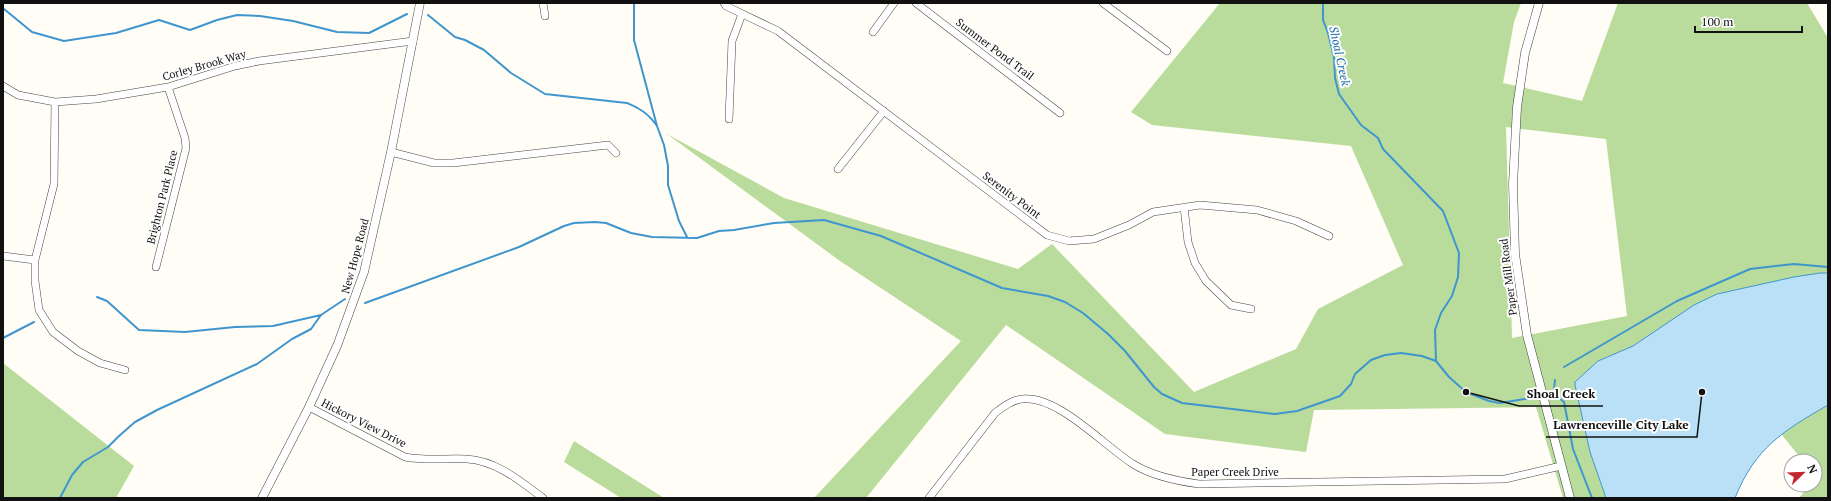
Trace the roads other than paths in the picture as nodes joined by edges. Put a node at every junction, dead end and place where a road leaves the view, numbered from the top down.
1 (420, 3) edge
2 (543, 3) edge
3 (724, 3) edge
4 (894, 3) edge
5 (916, 3) edge
6 (1102, 3) edge
7 (1539, 3) edge
8 (742, 14) junction
9 (545, 16) dead end
10 (873, 32) dead end
11 (413, 41) junction
12 (1167, 51) dead end
13 (3, 86) edge
14 (168, 87) junction
15 (55, 102) junction
16 (884, 112) junction
17 (1060, 113) dead end
18 (729, 119) dead end
19 (391, 152) junction
20 (616, 153) dead end
21 (838, 169) dead end
22 (1184, 208) junction
23 (1329, 236) dead end
24 (3, 256) edge
25 (36, 260) junction
26 (156, 267) dead end
27 (1251, 309) dead end
28 (125, 370) dead end
29 (309, 407) junction
30 (1561, 466) junction
31 (262, 498) edge
32 (544, 498) edge
33 (929, 498) edge
34 (1570, 498) edge

1 - 11 street, New Hope Road
2 - 9 street
3 - 8 street, Serenity Point
4 - 10 street
5 - 17 street, Summer Pond Trail
6 - 12 street
7 - 30 street, Paper Mill Road
8 - 16 street, Serenity Point
8 - 18 street
11 - 14 street, Corley Brook Way
11 - 19 street, New Hope Road
13 - 15 street, Corley Brook Way
14 - 15 street, Corley Brook Way
14 - 26 street, Brighton Park Place
15 - 25 street
16 - 21 street
16 - 22 street, Serenity Point
19 - 20 street
19 - 29 street, New Hope Road
22 - 23 street, Serenity Point
22 - 27 street
24 - 25 street
25 - 28 street
29 - 31 street, New Hope Road
29 - 32 street, Hickory View Drive
30 - 33 street, Paper Creek Drive
30 - 34 street, Paper Mill Road

